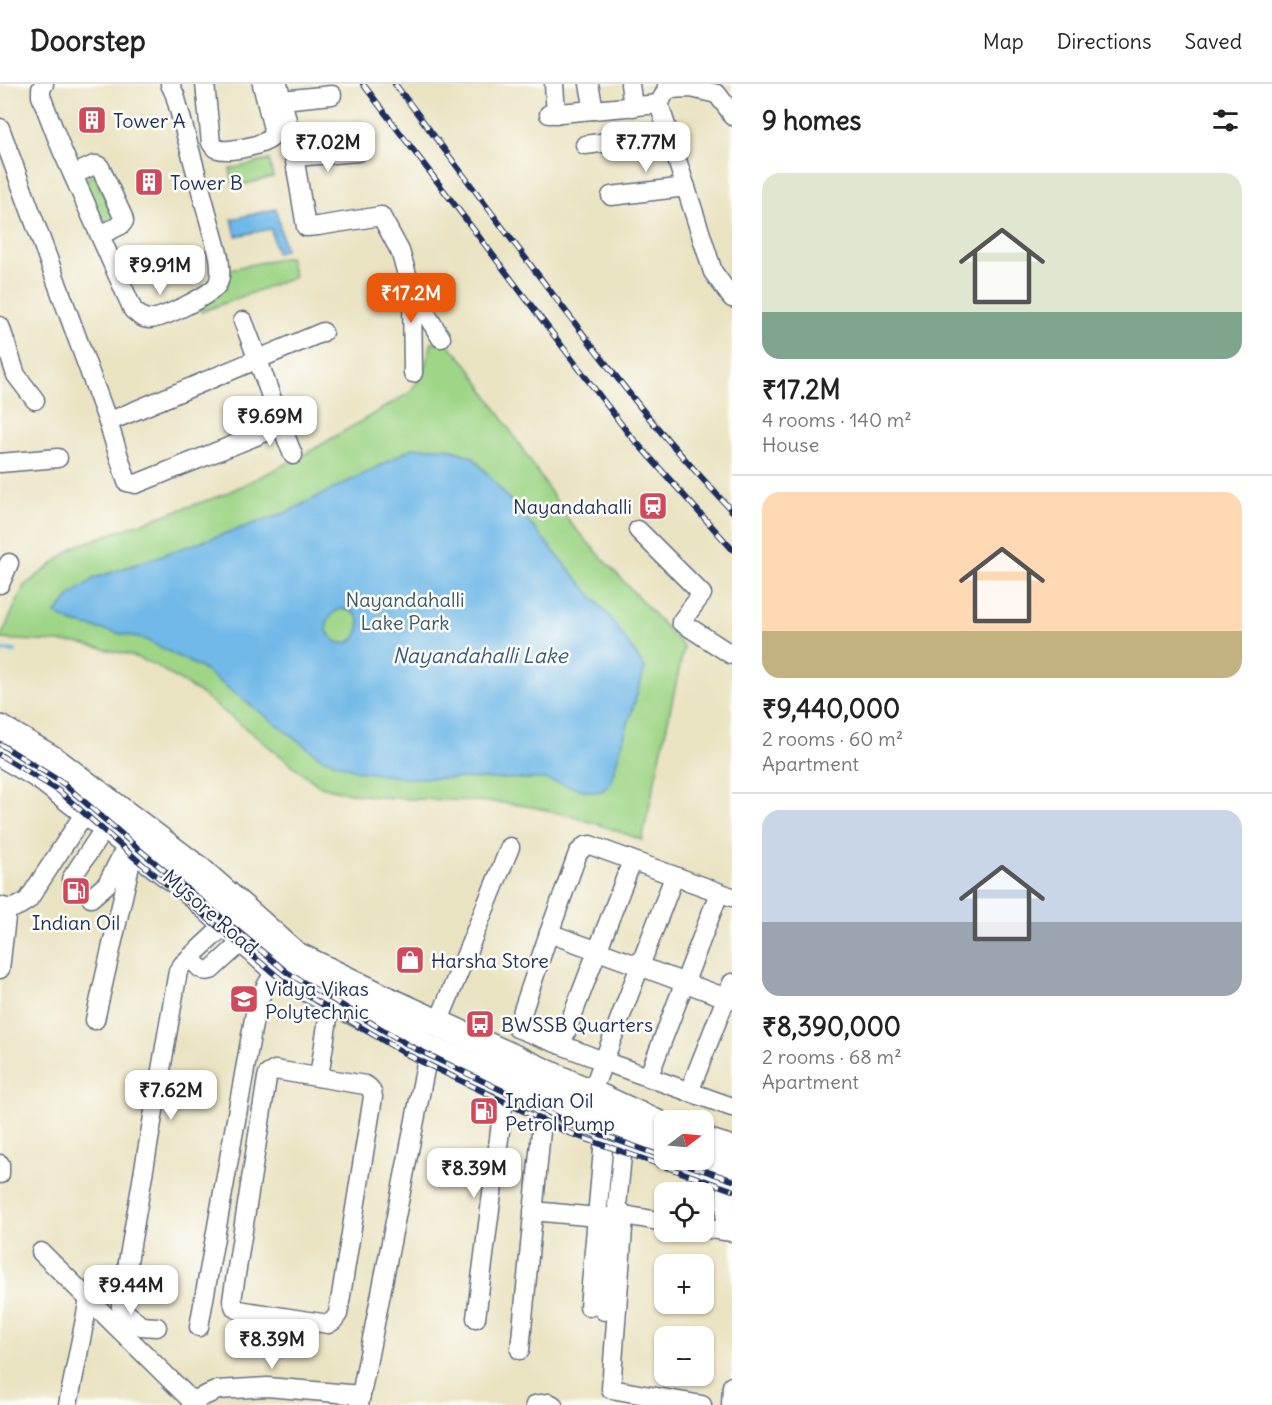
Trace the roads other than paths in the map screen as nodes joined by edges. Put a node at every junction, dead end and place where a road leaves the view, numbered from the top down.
1 (44, 84) edge
2 (170, 84) edge
3 (205, 84) edge
4 (262, 84) edge
5 (554, 84) edge
6 (589, 84) edge
7 (630, 84) edge
8 (280, 92) edge
9 (664, 92) edge
10 (332, 95) dead end
11 (633, 106) junction
12 (594, 110) junction
13 (732, 116) edge
14 (1, 133) edge
15 (669, 134) junction
16 (585, 145) dead end
17 (358, 152) dead end
18 (294, 157) junction
19 (73, 175) junction
20 (686, 187) junction
21 (611, 196) dead end
22 (100, 235) junction
23 (412, 291) junction
24 (732, 298) edge
25 (243, 321) dead end
26 (0, 327) edge
27 (322, 332) dead end
28 (441, 338) dead end
29 (259, 359) junction
30 (412, 374) dead end
31 (8, 377) edge
32 (35, 400) dead end
33 (108, 422) junction
34 (281, 426) junction
35 (292, 455) dead end
36 (58, 458) dead end
37 (0, 463) edge
38 (638, 530) dead end
39 (9, 563) dead end
40 (0, 584) edge
41 (732, 655) edge
42 (0, 729) edge
43 (0, 753) edge
44 (47, 768) junction
45 (96, 818) junction
46 (131, 845) junction
47 (510, 847) dead end
48 (632, 861) junction
49 (674, 877) junction
50 (71, 879) dead end
51 (726, 895) edge
52 (91, 898) dead end
53 (4, 907) edge
54 (235, 932) junction
55 (549, 933) junction
56 (597, 951) junction
57 (640, 966) junction
58 (0, 969) edge
59 (276, 969) junction
60 (686, 982) junction
61 (730, 993) edge
62 (331, 999) junction
63 (95, 1020) dead end
64 (438, 1023) junction
65 (561, 1045) junction
66 (429, 1050) junction
67 (603, 1061) junction
68 (319, 1077) junction
69 (648, 1078) junction
70 (506, 1084) junction
71 (689, 1092) junction
72 (591, 1094) junction
73 (544, 1100) junction
74 (732, 1107) edge
75 (654, 1122) edge
76 (615, 1131) junction
77 (654, 1149) edge
78 (714, 1151) edge
79 (0, 1164) edge
80 (714, 1164) edge
81 (730, 1166) edge
82 (0, 1174) edge
83 (533, 1211) junction
84 (621, 1211) junction
85 (597, 1217) junction
86 (654, 1219) edge
87 (714, 1229) edge
88 (730, 1230) edge
89 (41, 1252) dead end
90 (89, 1299) junction
91 (476, 1318) dead end
92 (157, 1327) dead end
93 (199, 1327) dead end
94 (520, 1350) dead end
95 (732, 1386) edge
96 (360, 1400) edge
97 (193, 1404) edge
98 (68, 1405) edge
99 (535, 1405) edge
100 (553, 1405) edge
101 (702, 1405) edge
102 (731, 1405) edge

1 - 19 street
2 - 22 street
3 - 4 street
5 - 12 street
6 - 12 street
7 - 11 street
8 - 10 street
8 - 18 street
9 - 11 street
9 - 13 street
9 - 15 street
11 - 12 street
14 - 33 street
15 - 16 street
15 - 20 street
17 - 18 street
18 - 23 street
19 - 22 street
19 - 22 street
20 - 21 street
20 - 24 street
23 - 28 street
23 - 30 street
25 - 29 street
26 - 31 street
27 - 29 street
29 - 33 street
29 - 34 street
31 - 32 street
33 - 34 street
34 - 35 street
36 - 37 street
38 - 41 street
39 - 40 street
42 - 44 highway, Mysore Road
43 - 44 highway, Mysore Road
44 - 45 highway, Mysore Road
44 - 64 highway, Mysore Road
45 - 46 highway, Mysore Road
45 - 50 street
45 - 53 street
46 - 52 street
46 - 54 highway, Mysore Road
46 - 63 street
47 - 64 street
48 - 49 street
48 - 55 street
48 - 56 street
49 - 51 street
49 - 57 street
51 - 60 street
53 - 58 street
54 - 59 highway, Mysore Road
54 - 92 street
55 - 56 street
55 - 65 street
56 - 57 street
56 - 65 street
57 - 60 street
57 - 67 street
59 - 62 highway, Mysore Road
59 - 93 street
60 - 61 street
60 - 69 street
61 - 71 street
62 - 66 highway, Mysore Road
62 - 68 street
64 - 72 highway, Mysore Road
65 - 67 street
66 - 70 highway, Mysore Road
66 - 96 street
67 - 69 street
67 - 72 street
68 - 68 street
69 - 71 street
70 - 73 highway, Mysore Road
70 - 91 street
71 - 74 street
72 - 75 highway, Mysore Road
73 - 76 highway, Mysore Road
73 - 83 street
76 - 77 highway, Mysore Road
76 - 84 street
76 - 85 street
78 - 81 highway
79 - 82 street
80 - 81 highway
81 - 88 street
83 - 85 street
83 - 94 street
84 - 85 street
84 - 86 street
84 - 101 street
87 - 88 street
89 - 90 street
90 - 97 street
90 - 98 street
95 - 102 street
96 - 97 street
99 - 100 street

